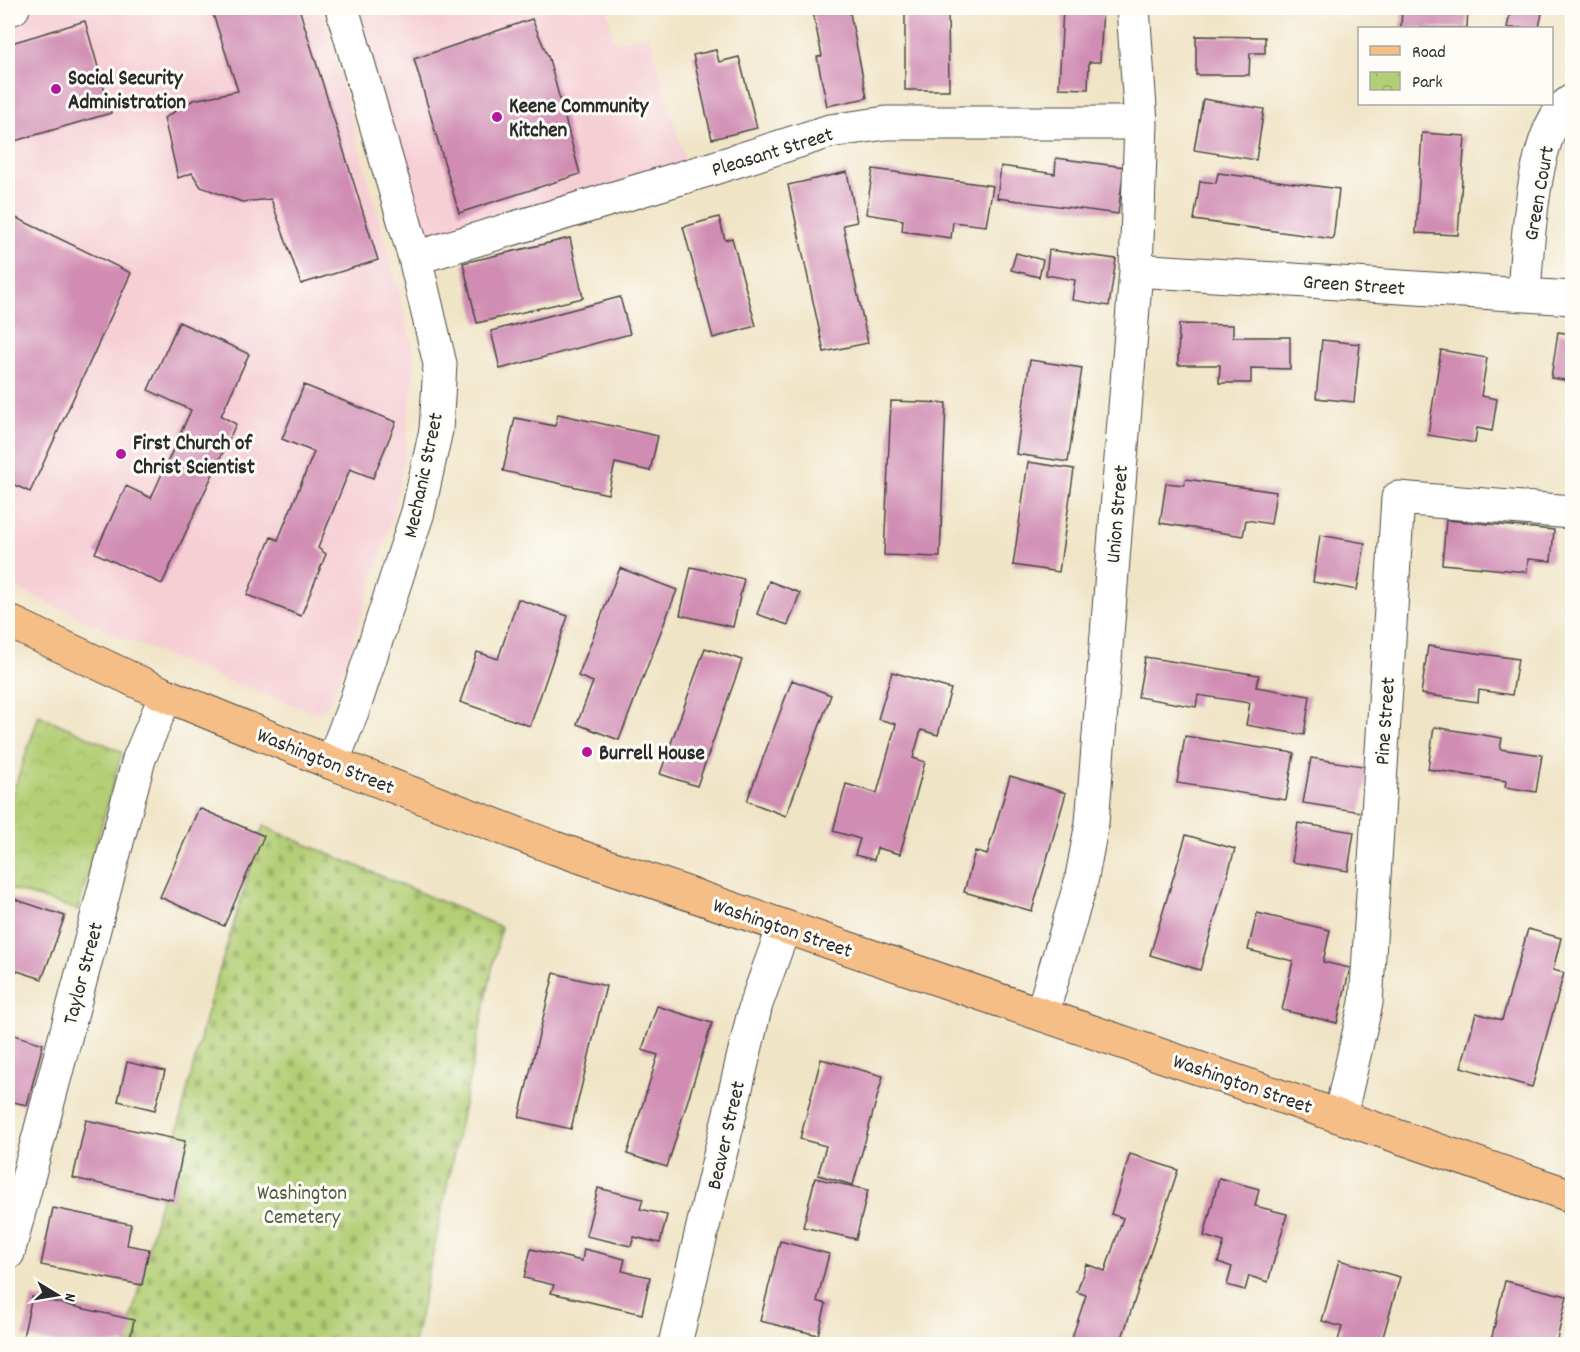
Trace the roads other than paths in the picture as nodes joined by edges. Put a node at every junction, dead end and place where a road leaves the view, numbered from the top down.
1 (13, 8) edge
2 (342, 8) edge
3 (1133, 8) edge
4 (8, 9) edge
5 (1572, 101) edge
6 (1141, 123) junction
7 (415, 258) junction
8 (1136, 270) junction
9 (1524, 294) junction
10 (1572, 298) edge
11 (1572, 512) edge
12 (8, 621) edge
13 (166, 695) junction
14 (332, 763) junction
15 (784, 927) junction
16 (1042, 1014) junction
17 (1340, 1116) junction
18 (1572, 1196) edge
19 (8, 1254) edge
20 (675, 1344) edge

1 - 4 street
2 - 7 street, Mechanic Street
3 - 6 street, Union Street
5 - 9 street, Green Court
6 - 7 street, Pleasant Street
6 - 8 street, Union Street
7 - 14 street, Mechanic Street
8 - 9 street, Green Street
8 - 16 street, Union Street
9 - 10 street, Green Street
11 - 17 street, Pine Street
12 - 13 main road, Washington Street
13 - 14 main road, Washington Street
13 - 19 street, Taylor Street
14 - 15 main road, Washington Street
15 - 16 main road, Washington Street
15 - 20 street, Beaver Street
16 - 17 main road, Washington Street
17 - 18 main road, Washington Street

